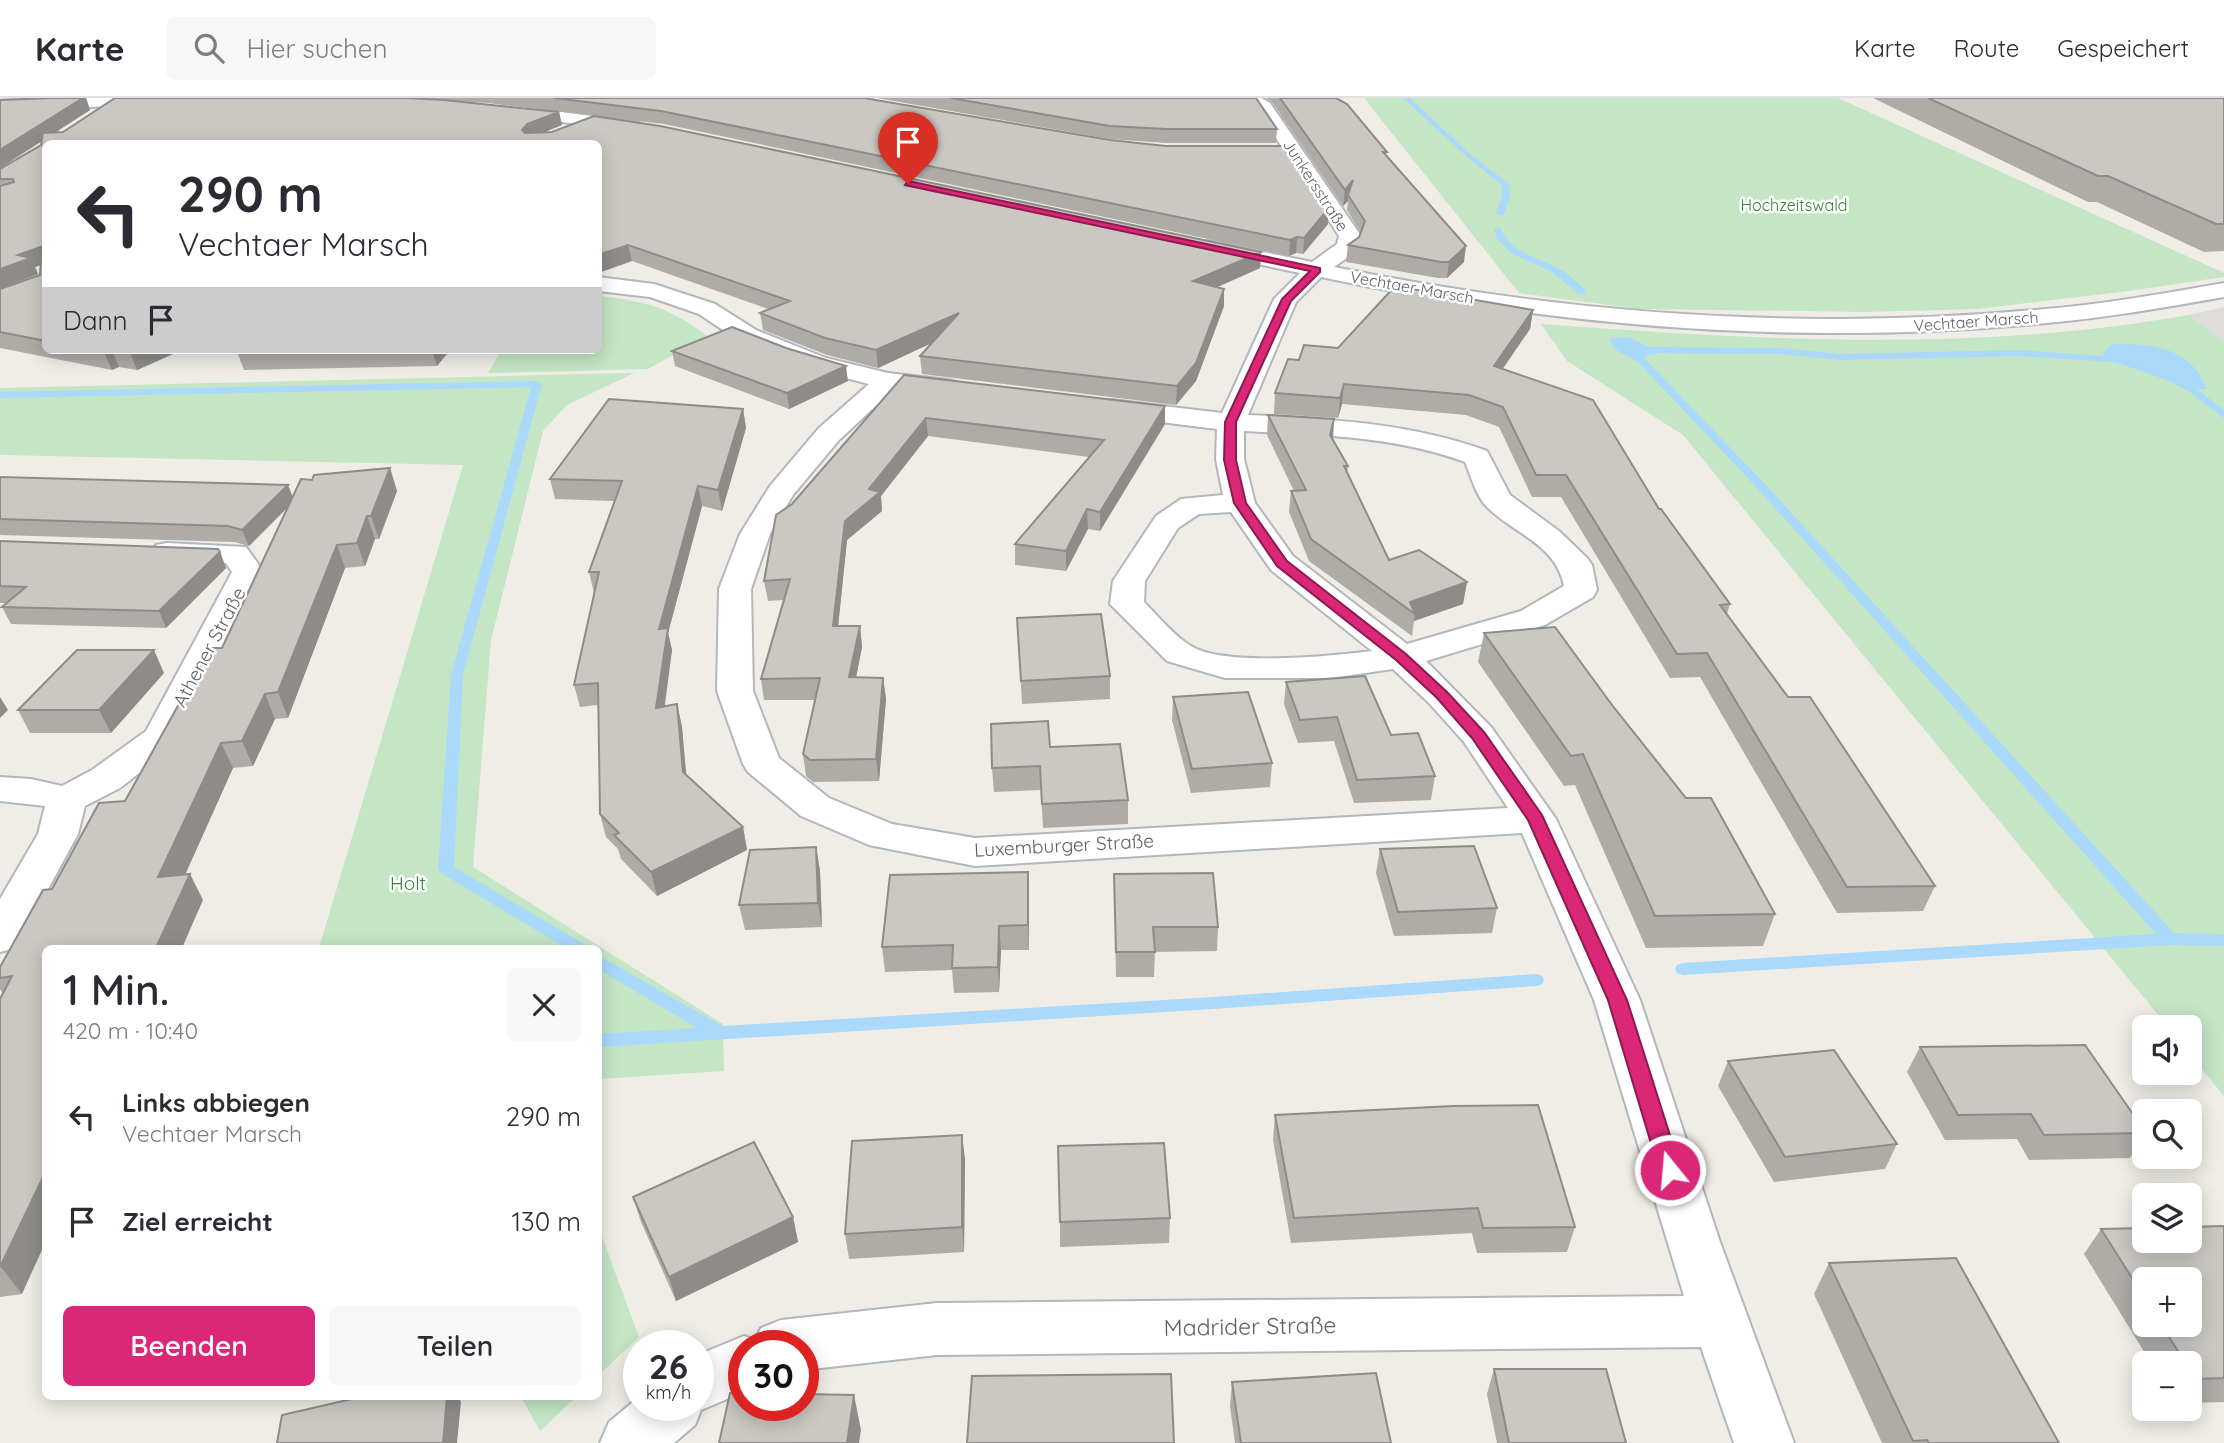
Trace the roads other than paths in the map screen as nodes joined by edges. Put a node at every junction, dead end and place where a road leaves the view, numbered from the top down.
1 (178, 98) edge
2 (1250, 98) edge
3 (121, 100) edge
4 (0, 106) edge
5 (496, 109) edge
6 (597, 120) junction
7 (88, 122) edge
8 (650, 130) edge
9 (561, 134) edge
10 (1269, 152) edge
11 (1295, 152) junction
12 (1194, 244) edge
13 (1316, 270) junction
14 (602, 284) edge
15 (2224, 290) edge
16 (888, 382) junction
17 (975, 391) edge
18 (1083, 404) edge
19 (1231, 422) junction
20 (1240, 503) junction
21 (138, 551) edge
22 (1401, 657) junction
23 (0, 789) edge
24 (67, 799) junction
25 (1536, 819) junction
26 (0, 937) edge
27 (1721, 1321) junction
28 (819, 1342) edge
29 (655, 1421) edge
30 (630, 1443) edge
31 (1764, 1443) edge

1 - 3 street
2 - 11 street, Junkersstraße
3 - 4 street
3 - 7 street
5 - 6 street
6 - 8 street
6 - 9 street
10 - 11 street
11 - 13 street, Junkersstraße
12 - 13 street, Vechtaer Marsch
13 - 15 street, Vechtaer Marsch
13 - 19 street, Junkersstraße
14 - 16 street
16 - 17 street
16 - 25 street, Luxemburger Straße
18 - 19 street
19 - 20 street
19 - 22 street
20 - 22 street
20 - 22 street
21 - 24 street, Athener Straße
22 - 25 street
23 - 24 street
24 - 26 street
25 - 27 street
27 - 28 street, Madrider Straße
27 - 31 street
29 - 30 street

